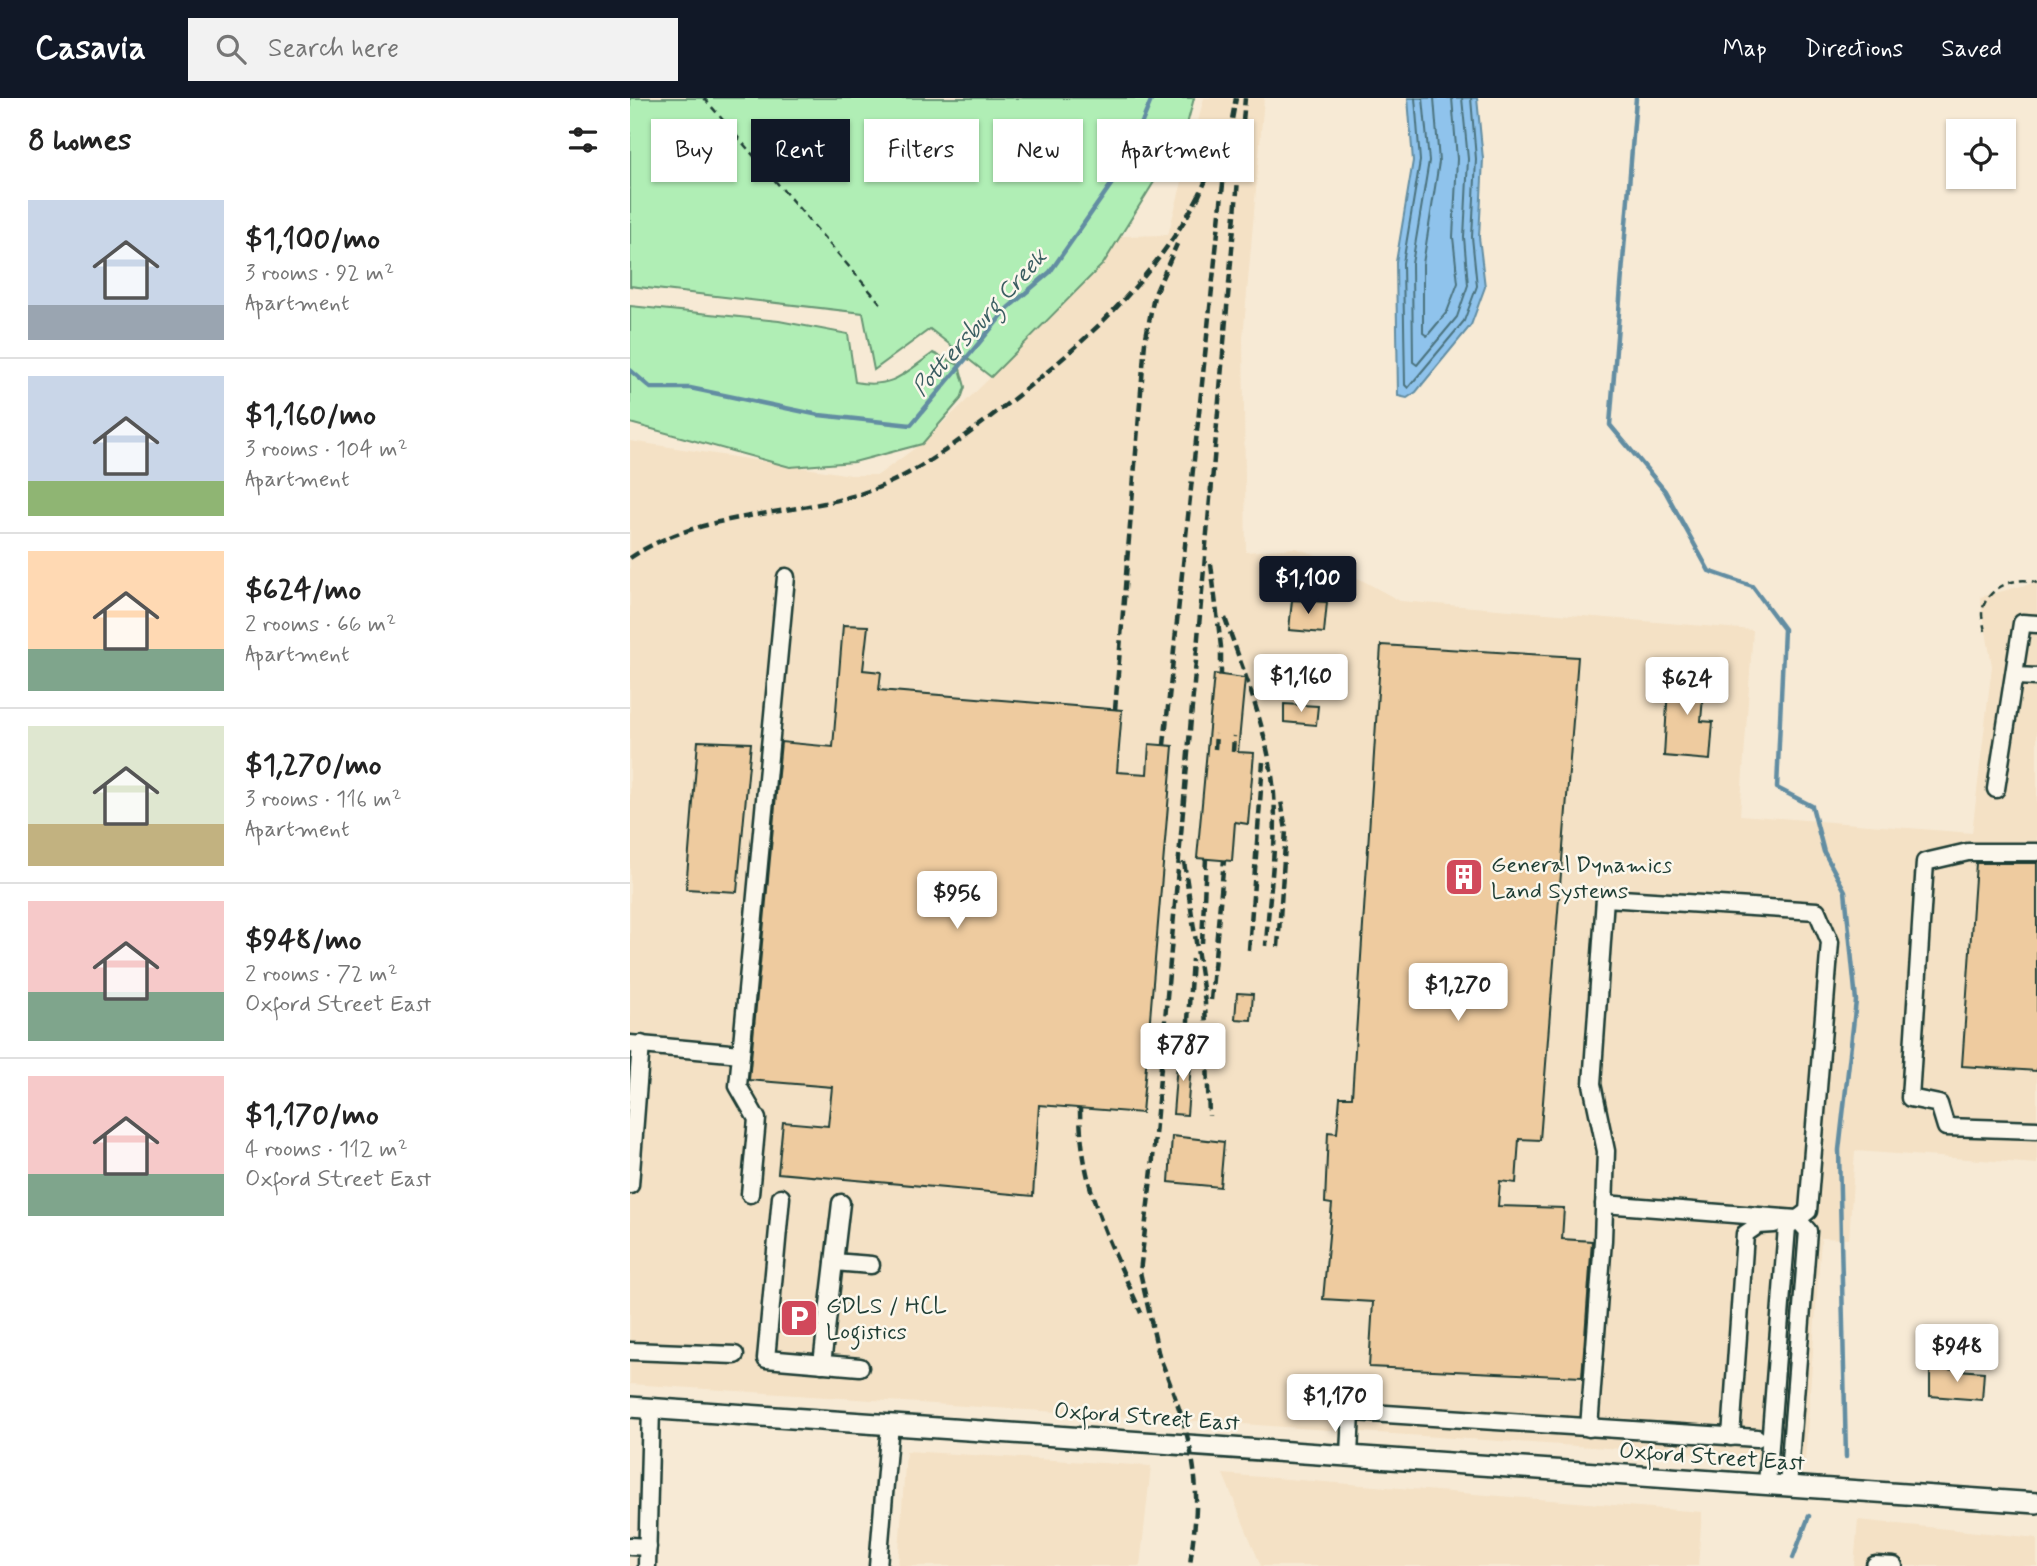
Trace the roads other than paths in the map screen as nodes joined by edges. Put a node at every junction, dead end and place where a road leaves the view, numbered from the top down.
1 (786, 578) dead end
2 (2030, 623) edge
3 (2016, 676) junction
4 (2037, 677) edge
5 (1996, 789) dead end
6 (2037, 852) edge
7 (636, 1044) edge
8 (741, 1054) junction
9 (634, 1088) edge
10 (2037, 1130) edge
11 (630, 1185) edge
12 (750, 1195) dead end
13 (780, 1197) dead end
14 (841, 1203) dead end
15 (1604, 1204) junction
16 (1792, 1223) junction
17 (834, 1262) junction
18 (872, 1265) dead end
19 (630, 1351) edge
20 (735, 1355) dead end
21 (822, 1364) junction
22 (860, 1367) dead end
23 (630, 1407) edge
24 (651, 1408) junction
25 (890, 1423) junction
26 (1589, 1429) junction
27 (1731, 1437) junction
28 (1757, 1438) dead end
29 (1349, 1455) junction
30 (1767, 1484) junction
31 (1788, 1486) junction
32 (2037, 1503) edge
33 (630, 1546) edge
34 (648, 1547) junction
35 (1875, 1565) edge
36 (647, 1566) edge
37 (878, 1566) edge
38 (1894, 1566) edge

1 - 8 lane
2 - 3 lane
3 - 4 lane
3 - 5 lane
6 - 10 lane
7 - 8 lane
7 - 9 lane
8 - 12 lane
9 - 11 lane
13 - 21 lane
14 - 17 lane
15 - 16 lane
15 - 16 lane
15 - 26 lane
16 - 27 lane
16 - 30 lane
16 - 31 lane
17 - 18 lane
17 - 21 lane
19 - 20 lane
21 - 22 lane
23 - 24 main road, Oxford Street East
24 - 25 main road, Oxford Street East
24 - 34 lane
25 - 29 main road, Oxford Street East
25 - 37 lane
26 - 27 lane
26 - 29 lane
27 - 28 lane
29 - 30 main road, Oxford Street East
30 - 31 main road, Oxford Street East
31 - 32 main road, Oxford Street East
33 - 34 lane
34 - 36 lane
35 - 38 lane

